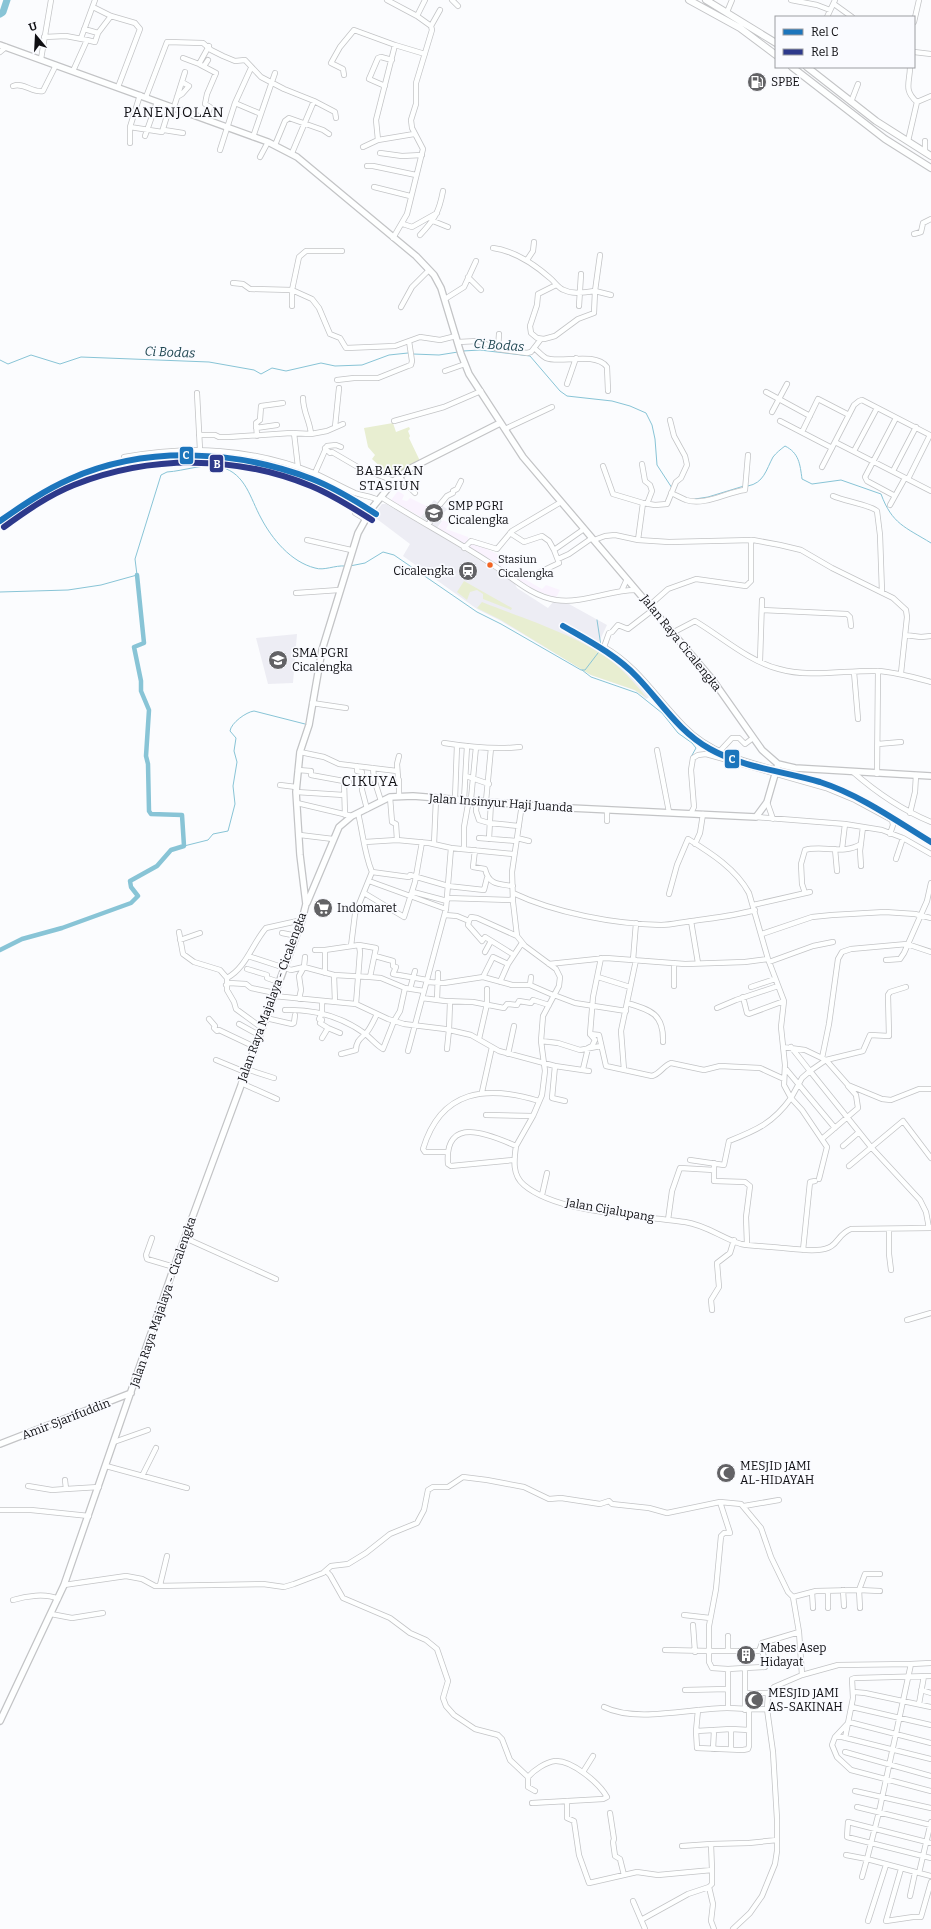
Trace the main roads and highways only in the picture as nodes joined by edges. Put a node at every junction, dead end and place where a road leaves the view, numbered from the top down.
1 (689, 0) edge
2 (706, 0) edge
3 (775, 42) edge
4 (3, 46) edge
5 (775, 54) edge
6 (793, 68) edge
7 (808, 68) edge
8 (928, 154) edge
9 (931, 168) edge
10 (500, 423) junction
11 (778, 764) junction
12 (931, 776) edge
13 (306, 904) junction
14 (131, 1393) junction
15 (0, 1444) edge
16 (0, 1721) edge

1 - 5 highway
2 - 3 highway
4 - 10 main road
6 - 9 highway
7 - 8 highway
10 - 11 main road, Jalan Raya Cicalengka
10 - 13 main road, Jalan Raya Majalaya - Cicalengka
11 - 12 main road, Jalan Raya Cicalengka
11 - 13 main road, Jalan Insinyur Haji Juanda
13 - 14 main road, Jalan Raya Majalaya - Cicalengka
14 - 15 main road, Amir Sjarifuddin
14 - 16 main road, Jalan Raya Majalaya - Cicalengka

